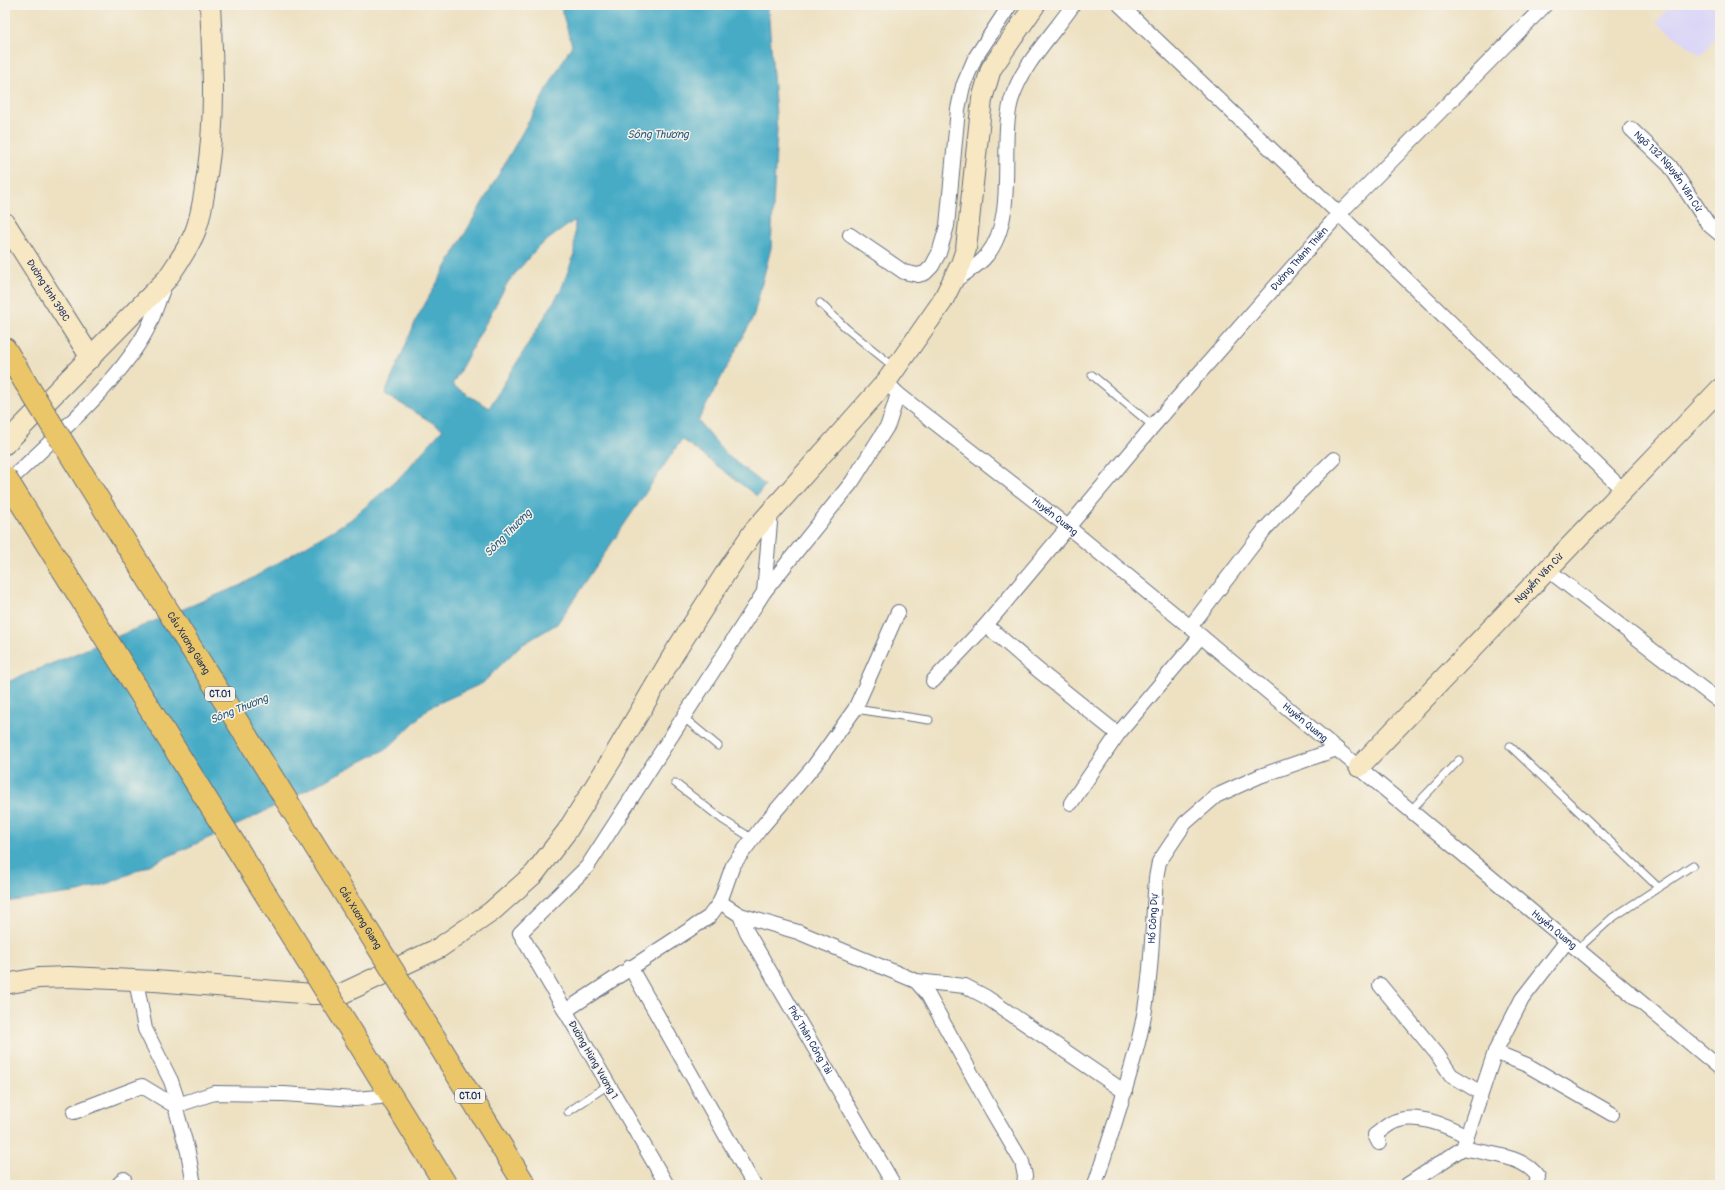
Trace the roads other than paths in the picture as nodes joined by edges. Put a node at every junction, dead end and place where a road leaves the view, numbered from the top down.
1 (210, 5) edge
2 (1010, 5) edge
3 (1035, 5) edge
4 (1073, 5) edge
5 (1120, 5) edge
6 (1545, 5) edge
7 (1631, 129) dead end
8 (1339, 214) junction
9 (5, 223) edge
10 (1720, 234) edge
11 (850, 235) dead end
12 (167, 280) junction
13 (953, 282) junction
14 (820, 303) dead end
15 (5, 349) edge
16 (91, 358) junction
17 (1092, 375) dead end
18 (893, 382) junction
19 (1720, 389) edge
20 (1153, 426) junction
21 (5, 444) edge
22 (1334, 459) dead end
23 (5, 477) edge
24 (5, 485) edge
25 (1623, 490) junction
26 (771, 511) junction
27 (1068, 527) junction
28 (1548, 570) junction
29 (764, 592) junction
30 (898, 612) dead end
31 (986, 625) junction
32 (1190, 627) junction
33 (1201, 636) junction
34 (933, 681) dead end
35 (1720, 702) edge
36 (855, 709) junction
37 (683, 717) junction
38 (929, 720) dead end
39 (1118, 734) junction
40 (718, 746) dead end
41 (1510, 746) dead end
42 (1337, 749) junction
43 (1459, 760) dead end
44 (1359, 767) junction
45 (675, 783) dead end
46 (1071, 803) dead end
47 (1411, 810) junction
48 (753, 839) junction
49 (1694, 865) dead end
50 (1659, 888) junction
51 (720, 902) junction
52 (740, 915) junction
53 (1572, 945) junction
54 (630, 967) junction
55 (136, 980) junction
56 (916, 981) junction
57 (5, 984) edge
58 (1380, 985) dead end
59 (564, 1011) junction
60 (1495, 1052) junction
61 (1720, 1068) edge
62 (608, 1085) junction
63 (1125, 1092) junction
64 (1481, 1093) junction
65 (380, 1097) dead end
66 (177, 1105) junction
67 (74, 1112) dead end
68 (568, 1112) dead end
69 (1612, 1114) dead end
70 (1465, 1142) junction
71 (1379, 1143) dead end
72 (194, 1185) edge
73 (446, 1185) edge
74 (525, 1185) edge
75 (667, 1185) edge
76 (754, 1185) edge
77 (894, 1185) edge
78 (1024, 1185) edge
79 (1095, 1185) edge
80 (1407, 1185) edge
81 (1536, 1185) edge

1 - 12 street
2 - 11 street
3 - 13 street
4 - 13 street
5 - 8 street
6 - 8 street, Đường Thánh Thiên
7 - 10 street, Ngõ 132 Nguyễn Văn Cừ
8 - 20 street, Đường Thánh Thiên
8 - 25 street
9 - 16 street, Đường tỉnh 398C
12 - 16 street
12 - 24 street
13 - 18 street
14 - 18 lane
15 - 74 highway, Cầu Xương Giang / CT.01, bridge
16 - 21 street
17 - 20 lane
18 - 26 street
18 - 27 street, Huyền Quang
18 - 29 street
19 - 25 street, Nguyễn Văn Cừ
20 - 27 street, Đường Thánh Thiên
22 - 32 street
23 - 73 highway, bridge
25 - 28 street, Nguyễn Văn Cừ
26 - 29 street
26 - 55 street
27 - 31 street, Đường Thánh Thiên
27 - 32 street, Huyền Quang
28 - 35 street
28 - 44 street, Nguyễn Văn Cừ
29 - 37 street
30 - 36 street
31 - 34 street, Đường Thánh Thiên
31 - 39 street
32 - 33 street, Huyền Quang
33 - 39 street
33 - 42 street, Huyền Quang
36 - 38 lane
36 - 48 street
37 - 40 lane
37 - 59 street, Đường Hùng Vương 1
39 - 46 street
41 - 50 lane
42 - 44 street, Huyền Quang
42 - 63 street, Hồ Công Dự
43 - 47 lane
44 - 47 street, Huyền Quang
45 - 48 lane
47 - 53 street, Huyền Quang
48 - 51 street
49 - 50 lane
50 - 53 lane
51 - 52 street
51 - 54 street
52 - 56 street
52 - 77 street, Phố Thân Công Tài
53 - 60 street
53 - 61 street, Huyền Quang
54 - 59 street
54 - 76 street
55 - 57 street
55 - 66 street
56 - 63 street
56 - 78 street
58 - 64 street
59 - 62 street, Đường Hùng Vương 1
60 - 64 street
60 - 69 street
62 - 68 lane
62 - 75 street, Đường Hùng Vương 1
63 - 79 street, Hồ Công Dự
64 - 70 street
65 - 66 street
66 - 67 street
66 - 72 street
70 - 71 street
70 - 80 street
70 - 81 street

